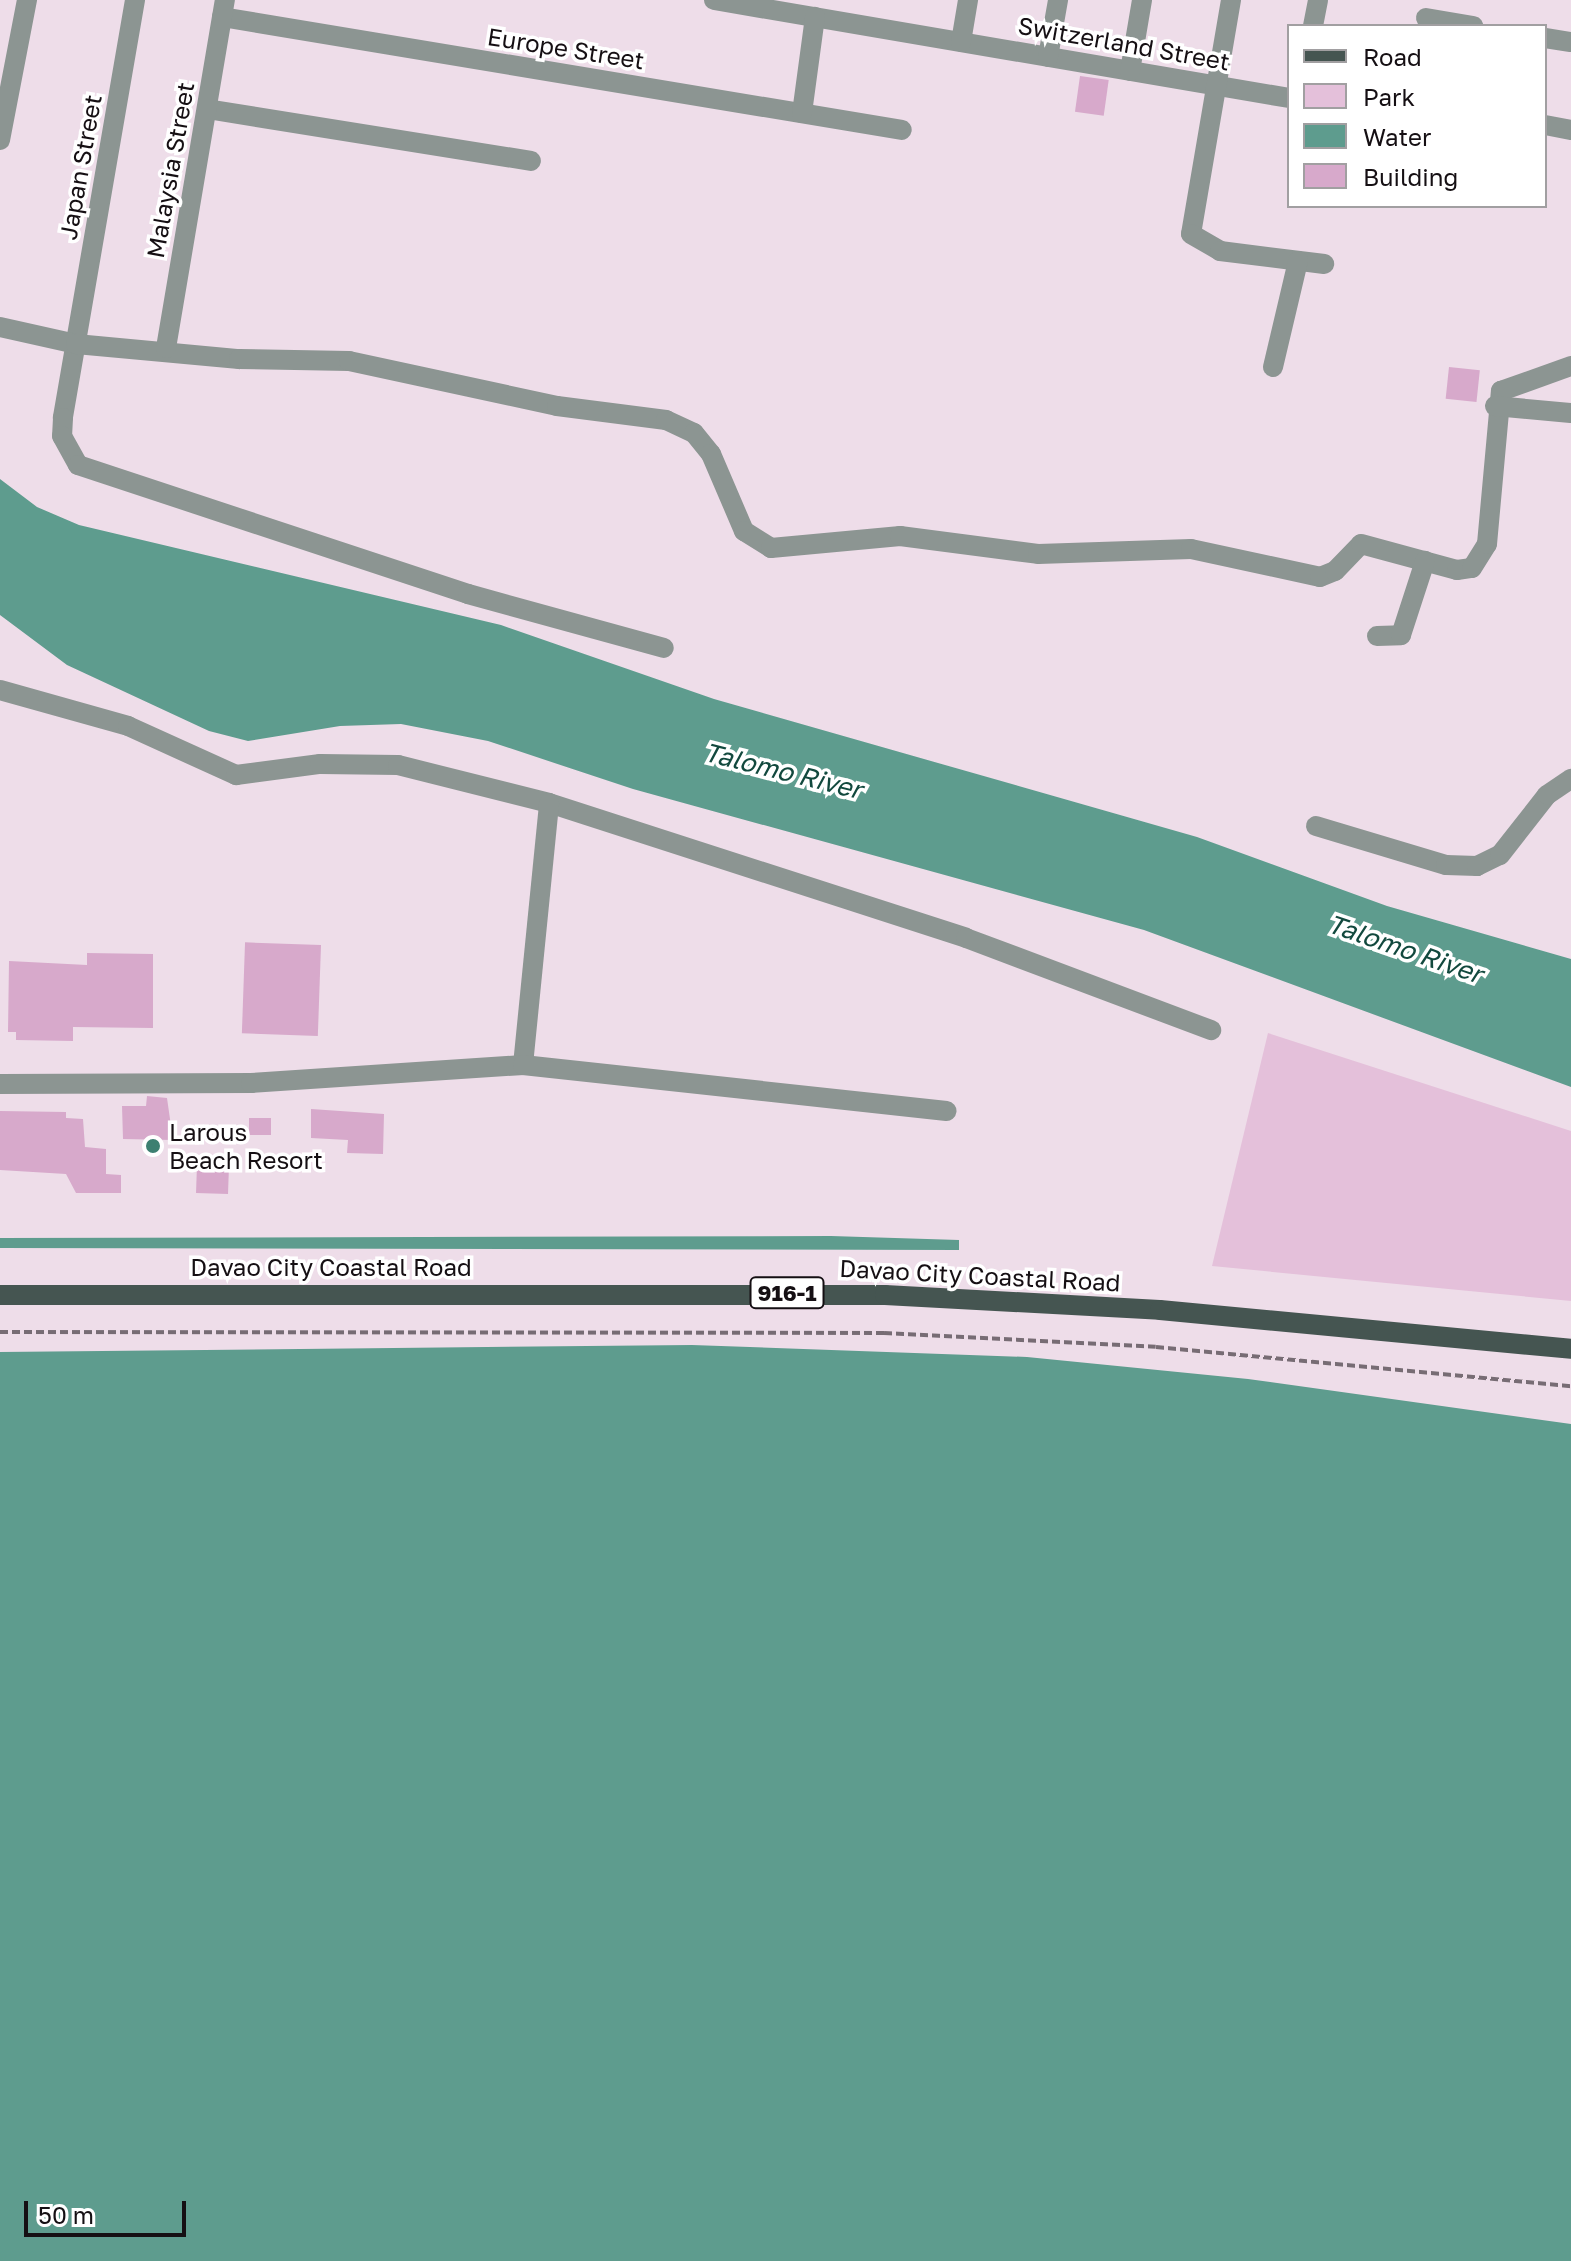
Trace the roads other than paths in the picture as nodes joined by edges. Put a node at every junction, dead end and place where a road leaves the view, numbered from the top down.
1 (27, 0) edge
2 (135, 0) edge
3 (714, 0) edge
4 (968, 0) edge
5 (1058, 0) edge
6 (1142, 0) edge
7 (1231, 0) edge
8 (1318, 0) edge
9 (224, 9) edge
10 (1426, 15) edge
11 (815, 17) junction
12 (1313, 24) edge
13 (1464, 24) edge
14 (1547, 38) edge
15 (961, 42) junction
16 (1571, 42) edge
17 (1048, 57) junction
18 (1130, 71) junction
19 (1215, 85) junction
20 (1287, 98) edge
21 (207, 109) junction
22 (802, 113) junction
23 (1547, 125) edge
24 (902, 130) dead end
25 (1571, 130) edge
26 (0, 140) edge
27 (531, 161) dead end
28 (1298, 261) junction
29 (1324, 264) dead end
30 (0, 327) edge
31 (76, 344) junction
32 (166, 348) junction
33 (1571, 366) edge
34 (1273, 367) dead end
35 (1495, 406) junction
36 (1571, 413) edge
37 (1425, 561) junction
38 (1377, 636) dead end
39 (664, 648) dead end
40 (0, 690) edge
41 (1571, 779) edge
42 (549, 803) junction
43 (1316, 826) dead end
44 (1211, 1030) dead end
45 (523, 1065) junction
46 (0, 1084) edge
47 (947, 1111) dead end
48 (0, 1295) edge
49 (1571, 1349) edge

1 - 26 street
2 - 31 street, Japan Street
3 - 11 street, Switzerland Street
4 - 15 street
5 - 17 street
6 - 18 street
7 - 19 street
8 - 12 street
9 - 21 street, Malaysia Street
9 - 22 street, Europe Street
10 - 13 street
11 - 15 street, Switzerland Street
11 - 22 street
14 - 16 street
15 - 17 street, Switzerland Street
17 - 18 street, Switzerland Street
18 - 19 street, Switzerland Street
19 - 20 street, Switzerland Street
19 - 28 street
21 - 27 street
21 - 32 street, Malaysia Street
22 - 24 street, Europe Street
23 - 25 street
28 - 29 street
28 - 34 street
30 - 31 street
31 - 32 street
31 - 39 street, Japan Street
32 - 37 street
33 - 35 street
35 - 36 street
35 - 37 street
37 - 38 street
40 - 42 street
41 - 43 street
42 - 44 street
42 - 45 street
45 - 46 street
45 - 47 street
48 - 49 main road, Davao City Coastal Road / 916-1

